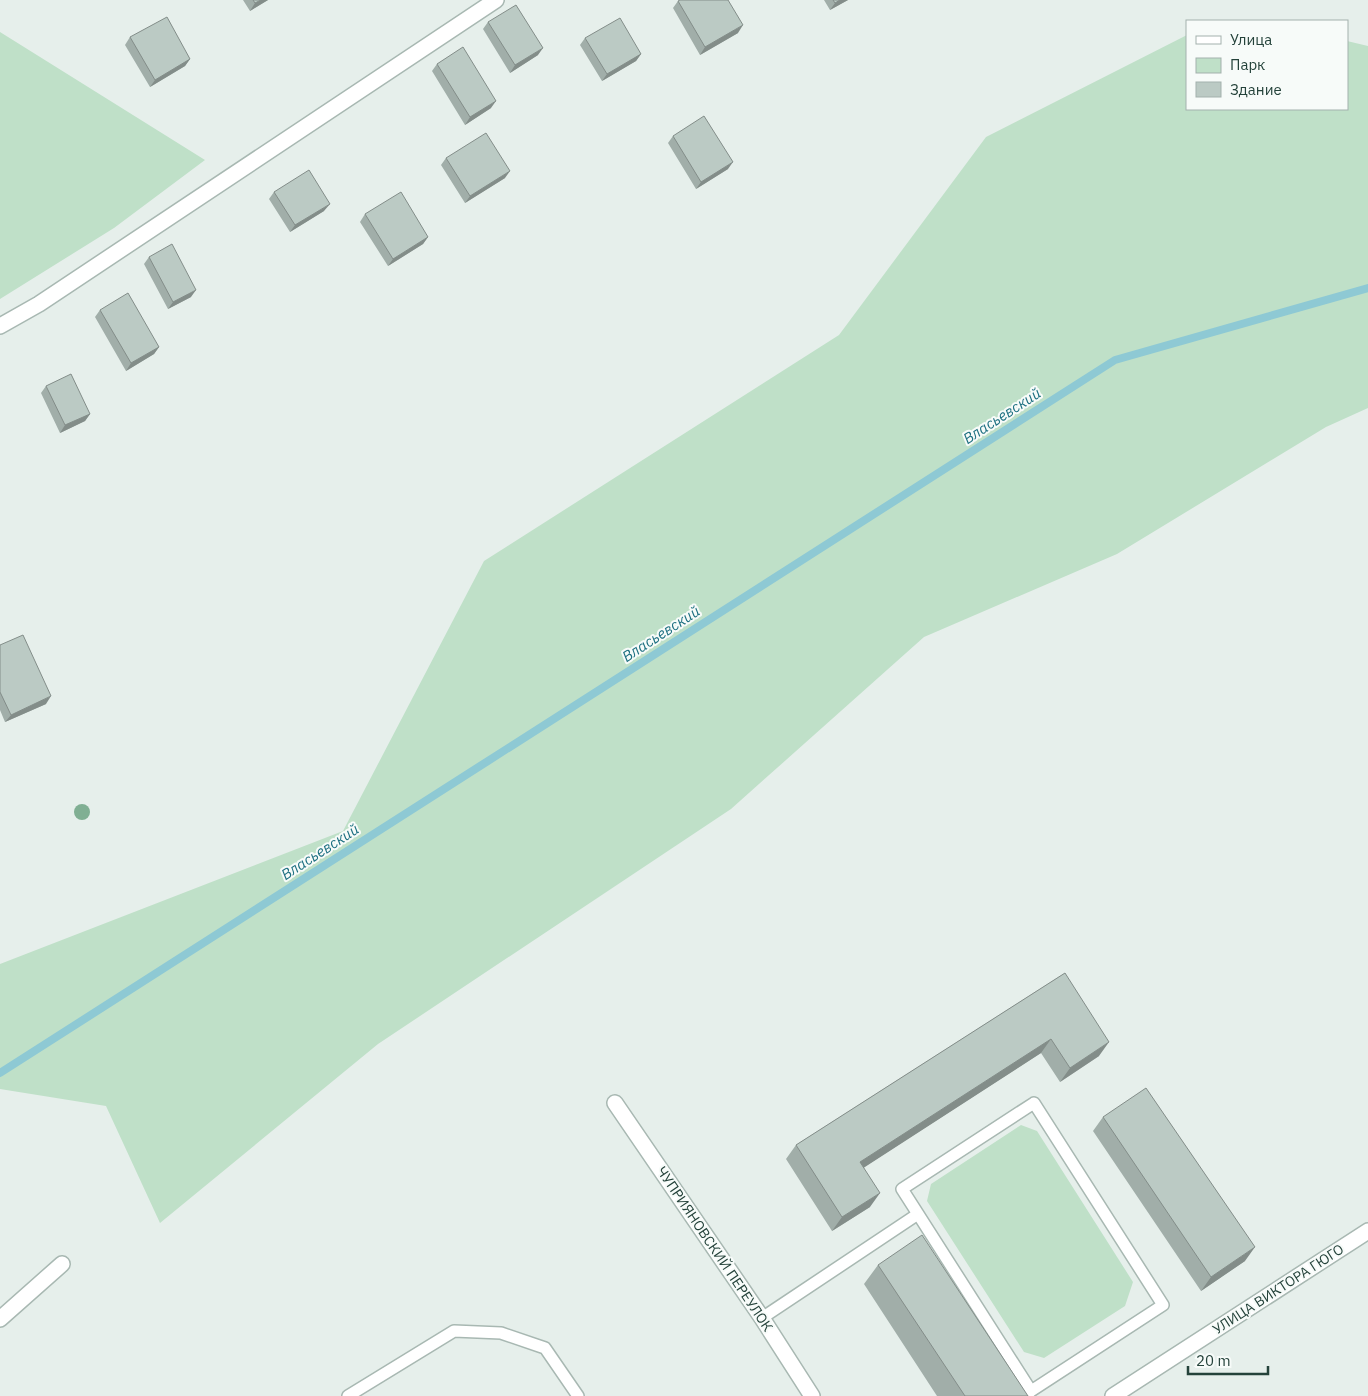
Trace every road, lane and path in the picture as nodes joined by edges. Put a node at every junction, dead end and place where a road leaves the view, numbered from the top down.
1 (496, 0) edge
2 (0, 326) edge
3 (616, 1103) dead end
4 (918, 1214) junction
5 (1368, 1231) edge
6 (62, 1264) dead end
7 (762, 1318) junction
8 (0, 1319) edge
9 (348, 1396) edge
10 (578, 1396) edge
11 (812, 1396) edge
12 (1113, 1396) edge

1 - 2 street
3 - 7 street, ЧУПРИЯНОВСКИЙ ПЕРЕУЛОК
4 - 4 lane
4 - 7 lane
5 - 12 street, УЛИЦА ВИКТОРА ГЮГО
6 - 8 street
7 - 11 street, ЧУПРИЯНОВСКИЙ ПЕРЕУЛОК
9 - 10 lane

